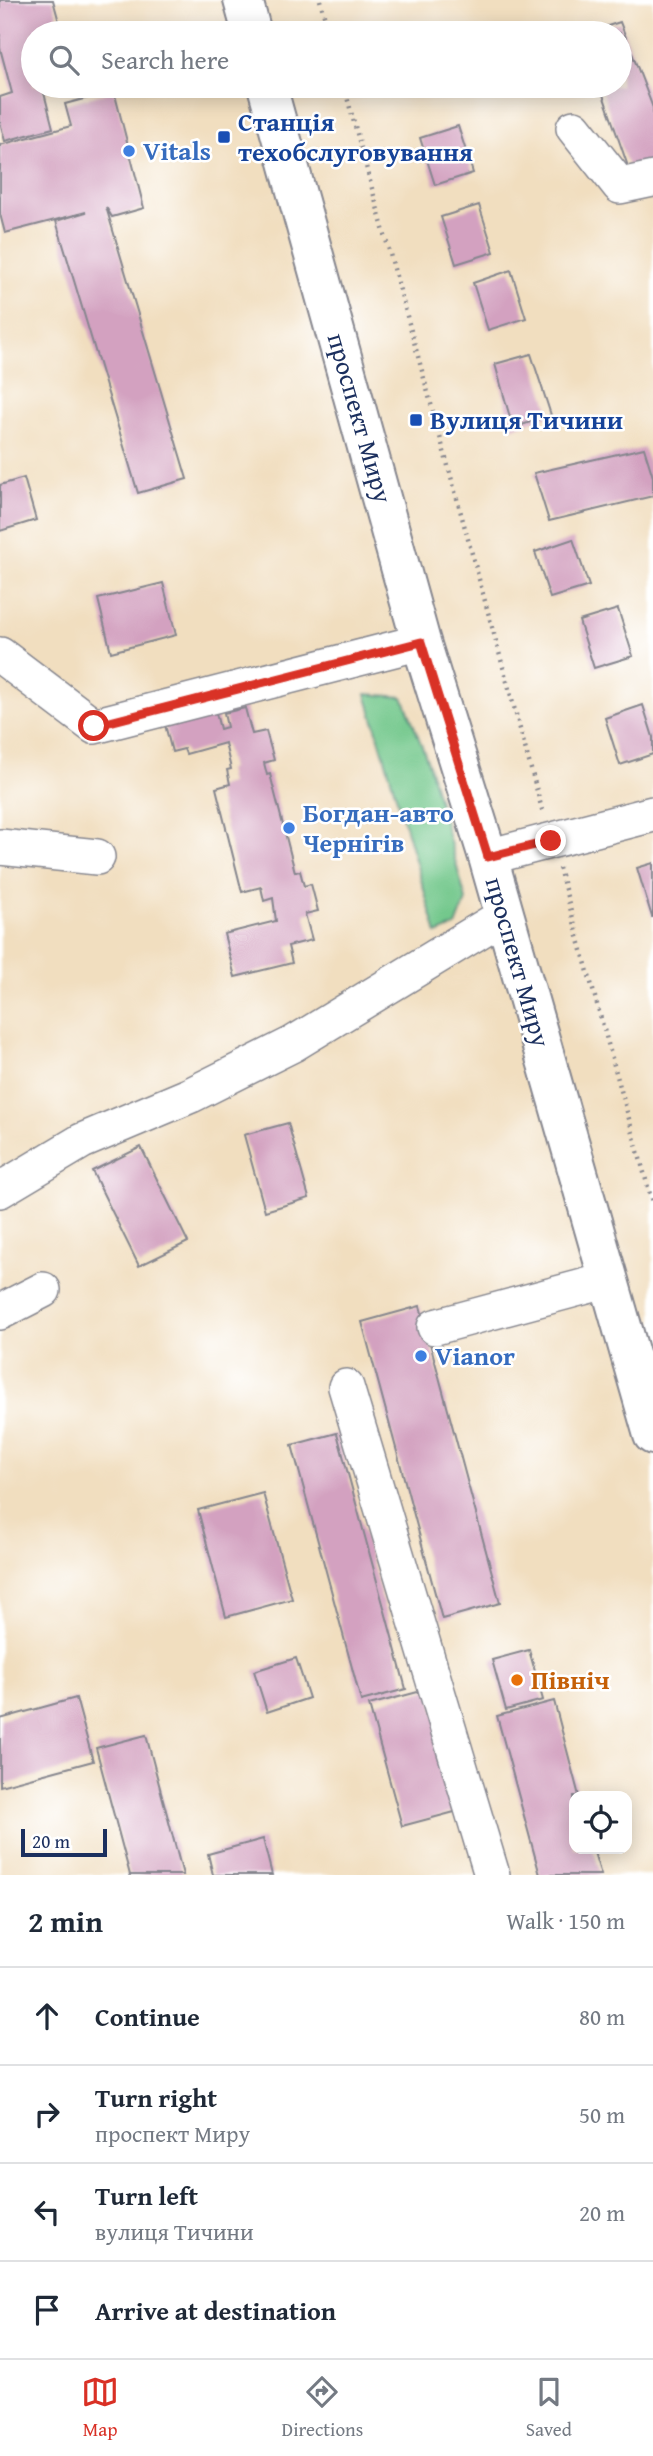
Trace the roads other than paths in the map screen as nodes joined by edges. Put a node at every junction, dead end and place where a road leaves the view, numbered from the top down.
1 (243, 0) edge
2 (249, 21) edge
3 (270, 98) edge
4 (574, 128) dead end
5 (653, 179) edge
6 (421, 642) junction
7 (0, 655) edge
8 (653, 814) edge
9 (0, 847) edge
10 (97, 857) dead end
11 (488, 857) junction
12 (505, 915) junction
13 (0, 1190) edge
14 (609, 1280) junction
15 (43, 1290) dead end
16 (0, 1312) edge
17 (435, 1327) dead end
18 (346, 1387) dead end
19 (653, 1435) edge
20 (492, 1875) edge

1 - 2 main road
3 - 6 main road, проспект Миру
4 - 5 street
6 - 7 street
6 - 11 main road, проспект Миру
8 - 11 street
9 - 10 street
11 - 12 main road, проспект Миру
12 - 13 street
12 - 14 main road, проспект Миру
14 - 17 street
14 - 19 main road, проспект Миру
15 - 16 street
18 - 20 street

